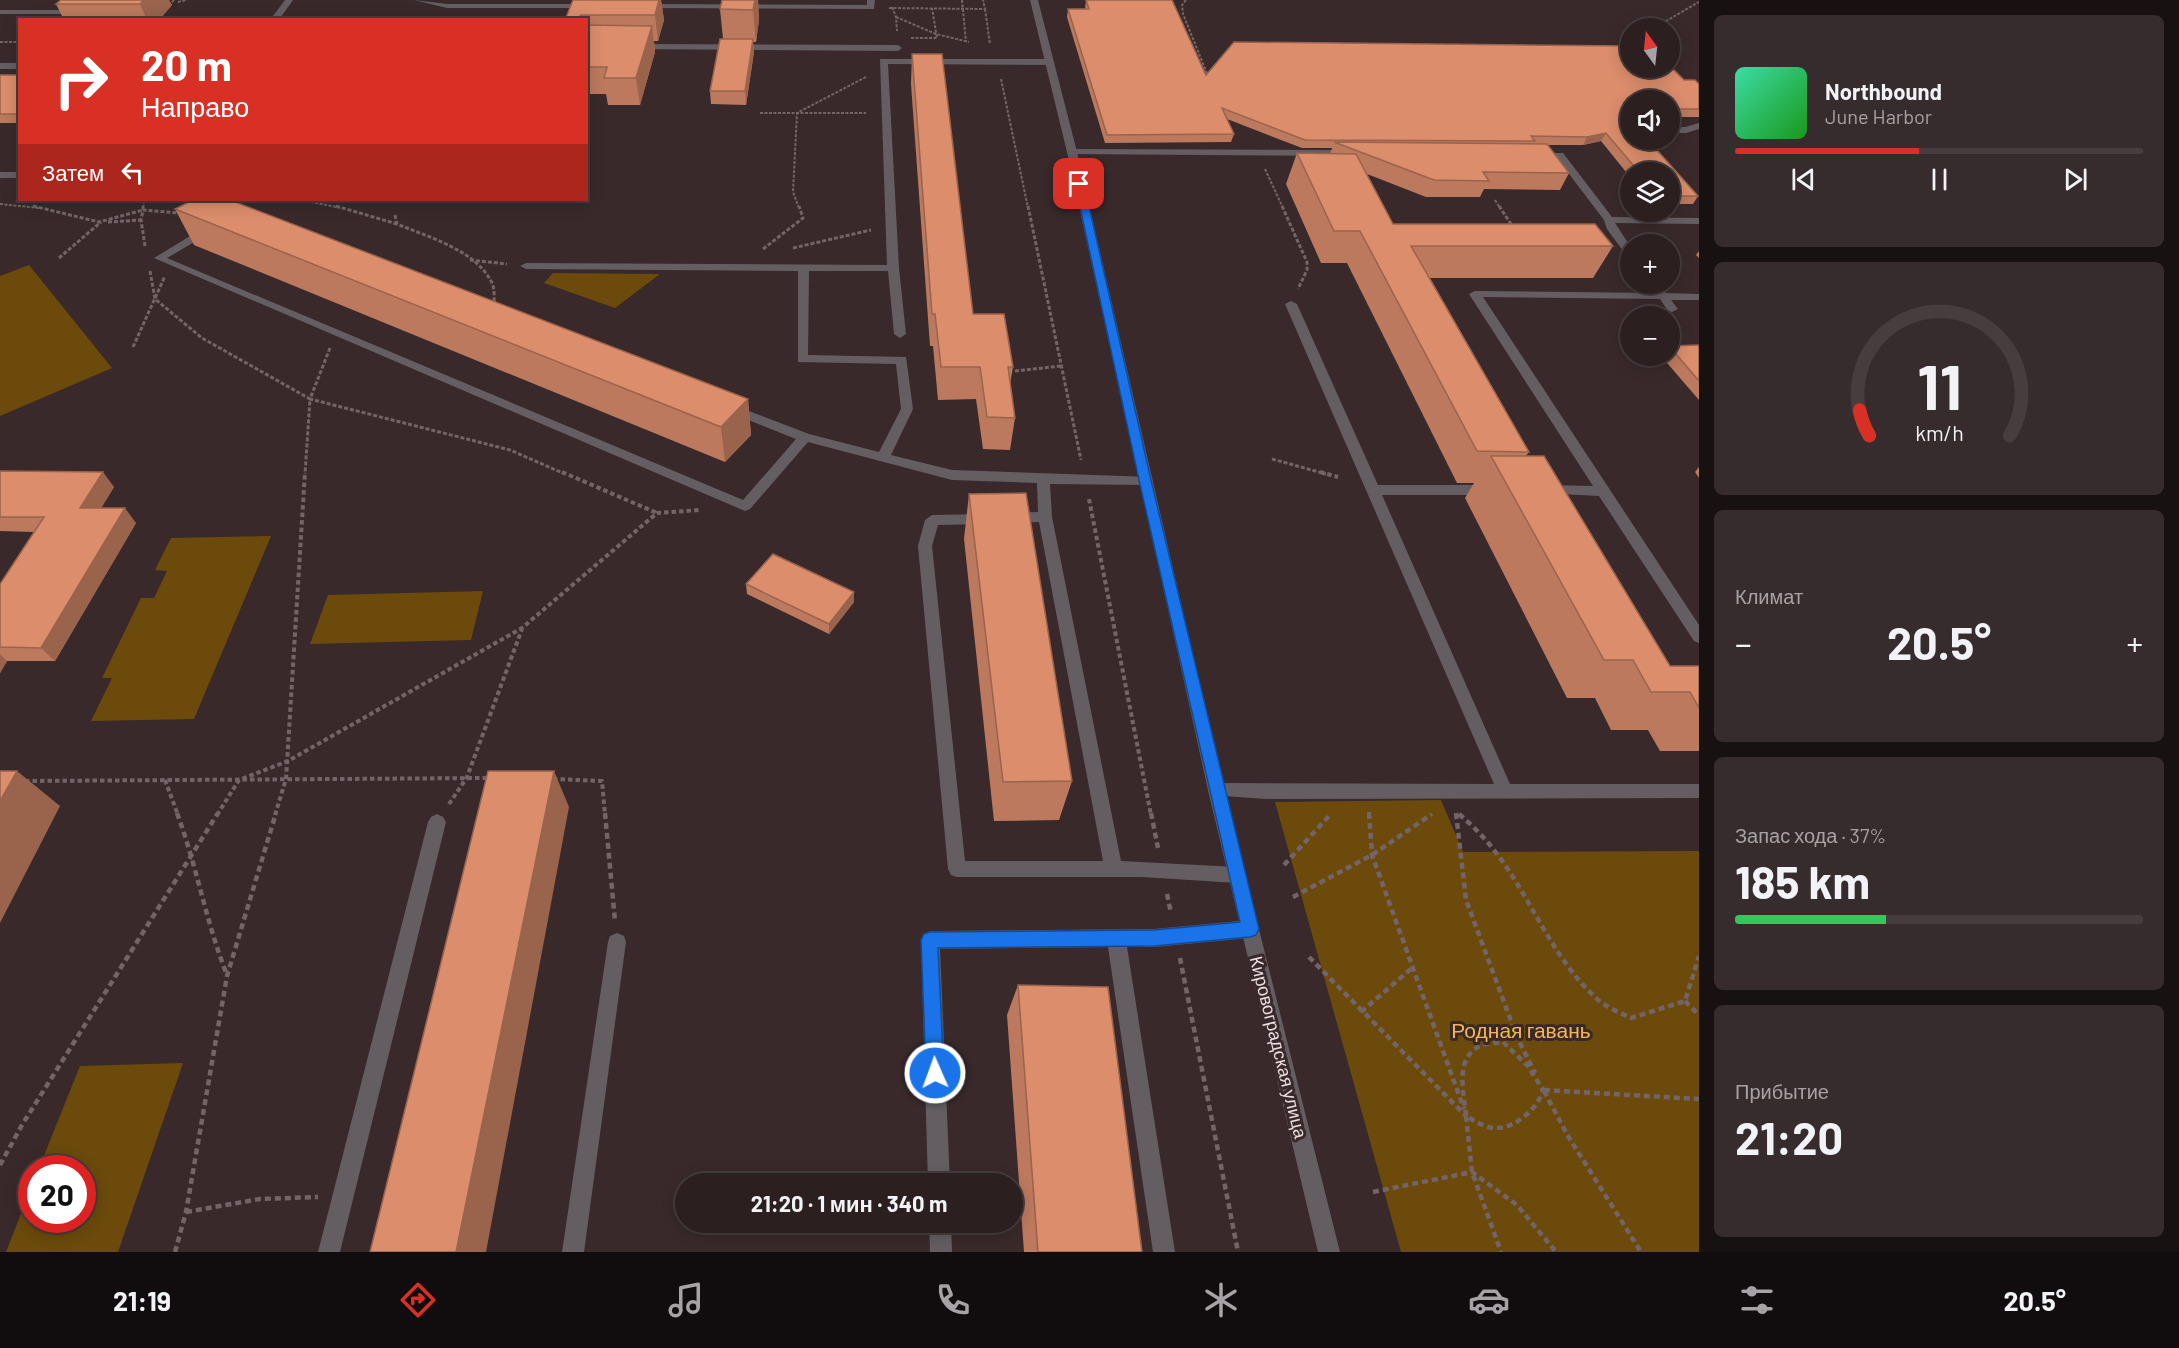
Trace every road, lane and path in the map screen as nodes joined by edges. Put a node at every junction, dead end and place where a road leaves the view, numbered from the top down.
1 (186, 0) edge
2 (290, 0) edge
3 (418, 0) edge
4 (887, 0) edge
5 (962, 0) edge
6 (983, 0) edge
7 (1034, 0) edge
8 (1186, 0) edge
9 (178, 2) dead end
10 (1699, 2) edge
11 (692, 3) edge
12 (871, 4) edge
13 (598, 6) edge
14 (633, 6) edge
15 (893, 8) junction
16 (932, 8) junction
17 (963, 9) junction
18 (985, 9) junction
19 (0, 12) edge
20 (80, 12) dead end
21 (896, 17) junction
22 (276, 18) edge
23 (1671, 18) edge
24 (936, 34) junction
25 (897, 38) junction
26 (0, 42) edge
27 (18, 42) edge
28 (966, 42) junction
29 (974, 44) dead end
30 (1620, 45) edge
31 (982, 46) dead end
32 (621, 47) edge
33 (897, 48) joint
34 (1613, 49) edge
35 (1050, 62) junction
36 (997, 63) junction
37 (0, 66) edge
38 (18, 66) edge
39 (883, 69) junction
40 (1209, 77) edge
41 (760, 113) dead end
42 (797, 113) junction
43 (885, 113) junction
44 (1699, 126) edge
45 (1680, 130) edge
46 (1072, 152) junction
47 (1354, 153) edge
48 (1527, 155) edge
49 (1264, 166) dead end
50 (0, 175) edge
51 (18, 175) edge
52 (1495, 200) dead end
53 (144, 201) edge
54 (312, 201) edge
55 (392, 201) edge
56 (0, 204) edge
57 (143, 210) junction
58 (189, 210) edge
59 (224, 219) edge
60 (141, 220) junction
61 (1609, 220) junction
62 (1699, 221) edge
63 (99, 222) junction
64 (397, 224) junction
65 (891, 226) junction
66 (1513, 227) edge
67 (1620, 240) edge
68 (786, 249) dead end
69 (147, 254) dead end
70 (59, 258) dead end
71 (469, 260) junction
72 (170, 263) junction
73 (149, 265) dead end
74 (526, 266) joint
75 (750, 268) junction
76 (893, 268) junction
77 (804, 269) junction
78 (1307, 270) dead end
79 (1663, 296) junction
80 (1699, 297) edge
81 (155, 299) junction
82 (1291, 304) dead end
83 (1670, 306) edge
84 (495, 316) edge
85 (336, 333) junction
86 (900, 334) dead end
87 (133, 347) dead end
88 (1061, 366) junction
89 (1016, 371) dead end
90 (310, 399) junction
91 (725, 406) edge
92 (805, 437) junction
93 (883, 457) junction
94 (1272, 459) dead end
95 (1338, 477) dead end
96 (1043, 479) junction
97 (1145, 480) junction
98 (1086, 481) junction
99 (1373, 490) junction
100 (1502, 490) edge
101 (1535, 490) edge
102 (1604, 491) junction
103 (745, 506) junction
104 (657, 513) junction
105 (1045, 517) junction
106 (522, 628) junction
107 (1699, 637) edge
108 (288, 761) junction
109 (467, 777) junction
110 (501, 778) edge
111 (286, 779) junction
112 (546, 779) edge
113 (165, 780) junction
114 (239, 780) junction
115 (24, 781) dead end
116 (1216, 790) junction
117 (1505, 790) junction
118 (1359, 791) junction
119 (1467, 791) junction
120 (1699, 791) edge
121 (1450, 801) junction
122 (1456, 812) junction
123 (437, 822) joint
124 (192, 854) junction
125 (1372, 855) junction
126 (1284, 865) dead end
127 (1114, 870) junction
128 (1163, 871) junction
129 (1237, 875) junction
130 (1293, 897) dead end
131 (1250, 929) junction
132 (1176, 937) junction
133 (1116, 939) junction
134 (617, 942) joint
135 (1699, 956) edge
136 (1309, 957) dead end
137 (1412, 968) junction
138 (227, 976) junction
139 (1685, 1001) junction
140 (1361, 1012) junction
141 (1699, 1015) edge
142 (1543, 1090) junction
143 (1699, 1099) edge
144 (1466, 1116) junction
145 (0, 1165) edge
146 (1472, 1172) junction
147 (939, 1173) edge
148 (1373, 1192) dead end
149 (343, 1196) junction
150 (186, 1212) junction
151 (940, 1233) edge
152 (175, 1252) edge
153 (329, 1252) edge
154 (573, 1252) edge
155 (941, 1252) edge
156 (1164, 1252) edge
157 (1238, 1252) edge
158 (1329, 1252) edge
159 (1501, 1252) edge
160 (1556, 1252) edge
161 (1641, 1252) edge

1 - 9 path
2 - 22 street
3 - 13 street
4 - 15 path
5 - 17 path
6 - 18 path
7 - 35 street, Кировоградская улица
8 - 40 path
10 - 23 path
11 - 12 street
11 - 14 street
12 - 15 path
15 - 16 path
15 - 21 path
16 - 17 path
16 - 24 path
17 - 18 path
17 - 28 path
18 - 31 path
19 - 20 street
21 - 24 path
21 - 25 path
24 - 25 path
24 - 28 path
25 - 33 path
26 - 27 path
28 - 29 path
30 - 34 path
32 - 33 street
35 - 36 street
35 - 46 street, Кировоградская улица
36 - 39 street
36 - 88 path
37 - 38 street
39 - 42 path
39 - 43 street
41 - 42 path
42 - 43 path
42 - 75 path
43 - 65 street
44 - 45 street
46 - 47 street
46 - 97 street, Кировоградская улица
48 - 61 street
49 - 78 path
50 - 51 street
52 - 66 path
53 - 57 path
54 - 64 path
55 - 64 path
56 - 63 path
57 - 58 path
57 - 60 path
57 - 63 path
59 - 72 street
60 - 63 path
60 - 69 path
61 - 62 street
61 - 67 street
63 - 70 path
64 - 71 path
65 - 68 path
65 - 76 street
71 - 74 path
71 - 84 path
72 - 81 path
72 - 85 street
73 - 81 path
74 - 75 street
75 - 77 street
76 - 77 street
76 - 86 street
77 - 93 street
79 - 80 street
79 - 83 street
79 - 102 street
81 - 87 path
81 - 90 path
82 - 99 street
85 - 90 path
85 - 103 street
88 - 89 path
88 - 98 path
90 - 104 path
90 - 108 path
91 - 92 street
92 - 93 street
92 - 103 street
93 - 96 street
94 - 95 path
96 - 98 street
96 - 105 street
97 - 98 street
97 - 116 street, Кировоградская улица
98 - 128 path
99 - 100 street
99 - 117 street
101 - 102 street
102 - 107 street
103 - 104 path
104 - 106 path
105 - 127 street
105 - 127 street
106 - 108 path
106 - 109 path
108 - 111 path
108 - 114 path
109 - 110 path
109 - 111 path
109 - 123 path
111 - 114 path
111 - 138 path
112 - 134 path
113 - 114 path
113 - 115 path
113 - 124 path
114 - 124 path
116 - 118 street
116 - 129 street, Кировоградская улица
117 - 119 street
117 - 120 street
118 - 119 street
118 - 125 path
118 - 126 path
119 - 121 path
121 - 122 path
121 - 125 path
122 - 139 path
122 - 142 path
123 - 149 street
124 - 138 path
124 - 145 path
125 - 130 path
125 - 137 path
127 - 128 street
128 - 129 street
128 - 132 path
129 - 131 street, Кировоградская улица
131 - 132 street
131 - 158 street, Кировоградская улица
132 - 133 street
132 - 157 path
133 - 147 street
133 - 156 street
134 - 154 street
135 - 139 path
136 - 140 path
137 - 140 path
137 - 144 path
138 - 150 path
139 - 141 path
140 - 144 path
142 - 143 path
142 - 144 path
142 - 144 path
142 - 161 path
144 - 146 path
146 - 148 path
146 - 159 path
146 - 160 path
149 - 150 path
149 - 153 street
150 - 152 path
151 - 155 street

